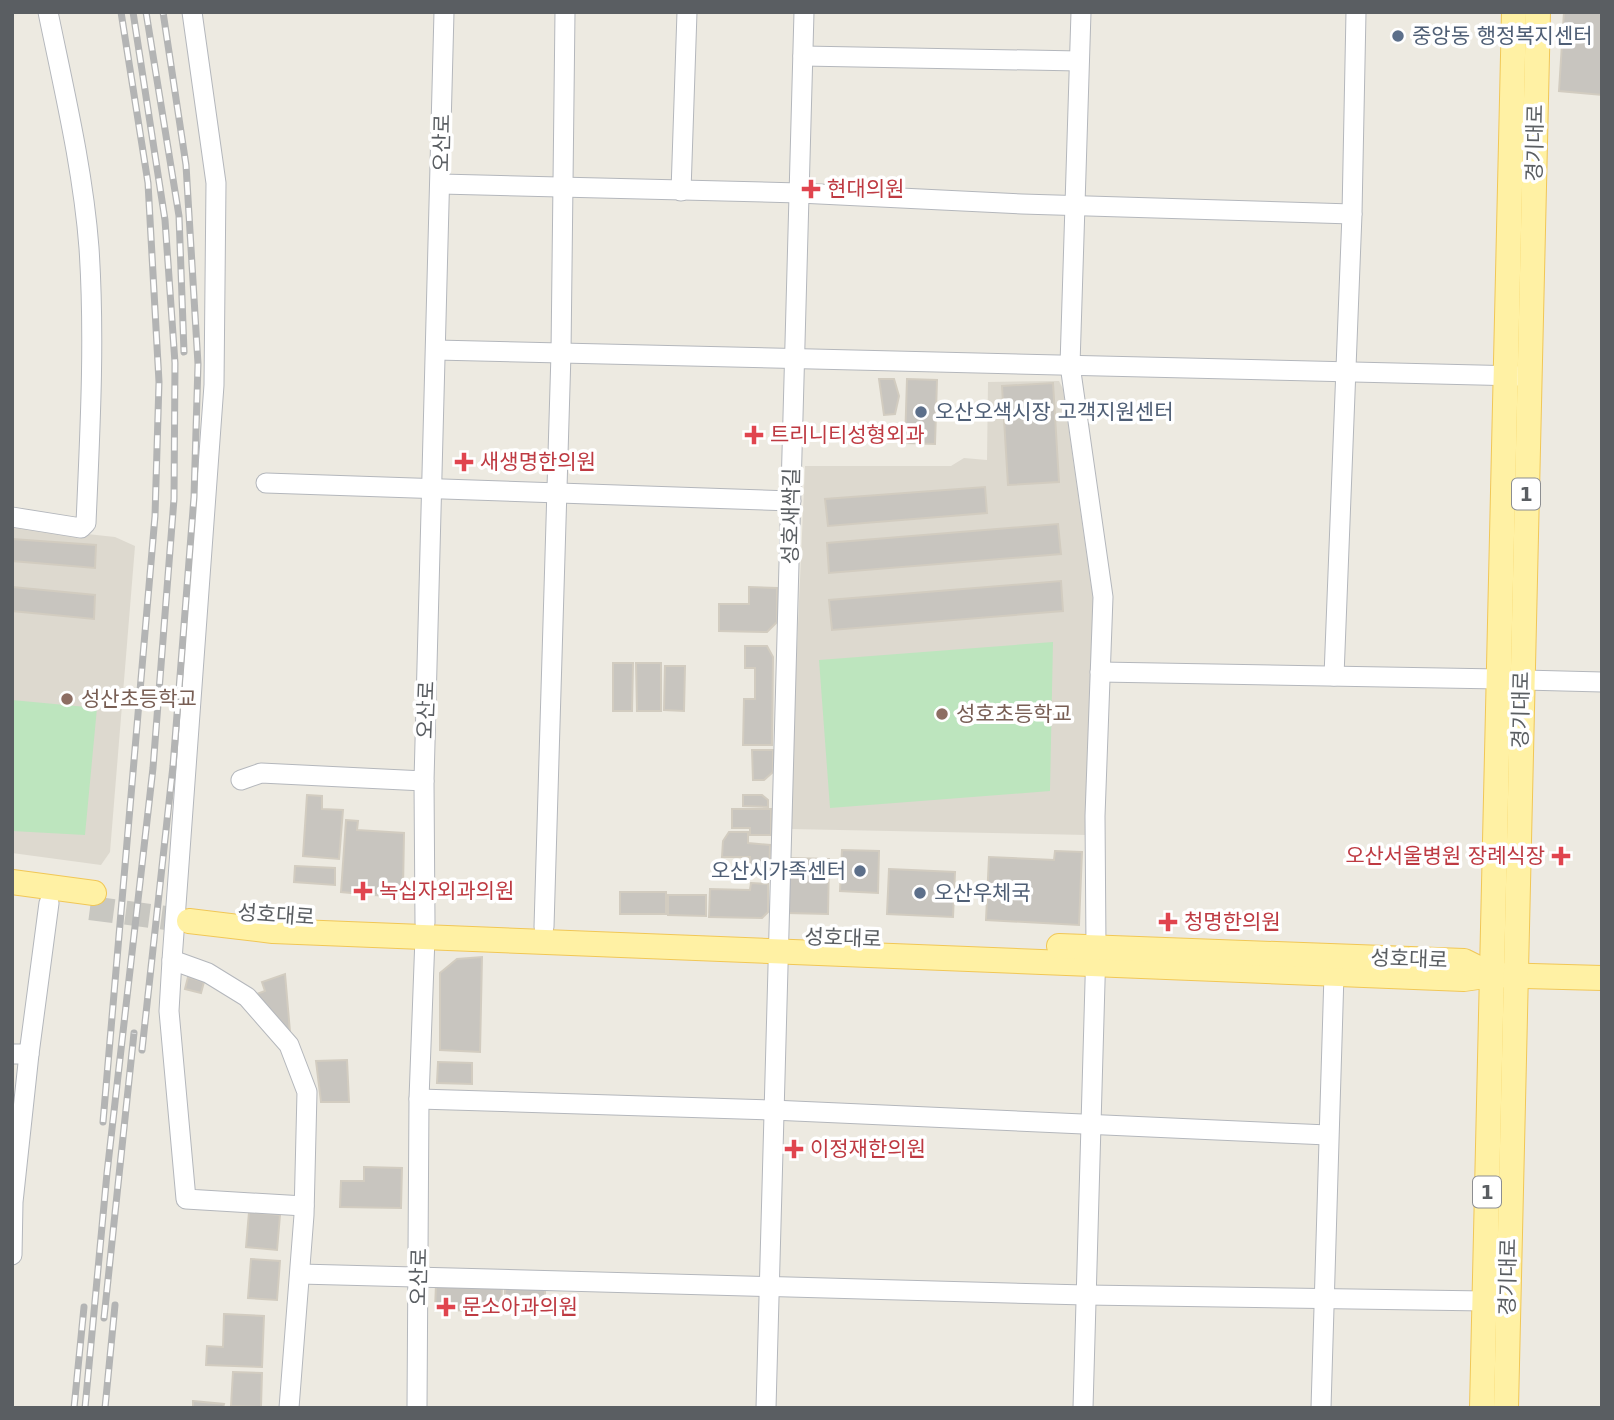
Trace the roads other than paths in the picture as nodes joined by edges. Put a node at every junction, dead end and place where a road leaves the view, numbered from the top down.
1 (48, 12) edge
2 (192, 12) edge
3 (444, 12) edge
4 (565, 12) edge
5 (687, 12) edge
6 (804, 12) edge
7 (1081, 12) edge
8 (1356, 12) edge
9 (1514, 12) edge
10 (1538, 12) edge
11 (803, 56) junction
12 (1079, 61) junction
13 (441, 184) junction
14 (563, 188) junction
15 (681, 191) junction
16 (799, 193) junction
17 (1075, 206) junction
18 (1352, 214) junction
19 (436, 350) junction
20 (561, 353) junction
21 (795, 359) junction
22 (1070, 365) junction
23 (1346, 372) junction
24 (1518, 376) junction
25 (267, 483) dead end
26 (432, 488) junction
27 (557, 492) junction
28 (791, 501) junction
29 (12, 517) edge
30 (1100, 672) junction
31 (1334, 676) junction
32 (1510, 679) junction
33 (1602, 682) edge
34 (242, 780) dead end
35 (424, 780) junction
36 (12, 882) edge
37 (12, 898) edge
38 (49, 903) junction
39 (190, 914) tunnel mouth
40 (544, 927) junction
41 (425, 930) junction
42 (778, 944) junction
43 (1096, 956) junction
44 (172, 960) junction
45 (1334, 974) junction
46 (1503, 976) junction
47 (1602, 978) edge
48 (21, 1054) edge
49 (419, 1099) junction
50 (772, 1110) junction
51 (1092, 1126) junction
52 (1328, 1135) junction
53 (13, 1202) edge
54 (304, 1206) junction
55 (12, 1255) edge
56 (300, 1274) junction
57 (420, 1276) junction
58 (769, 1286) junction
59 (1086, 1295) junction
60 (1322, 1297) junction
61 (1485, 1301) junction
62 (289, 1408) edge
63 (417, 1408) edge
64 (766, 1408) edge
65 (1083, 1408) edge
66 (1321, 1408) edge
67 (1482, 1408) edge
68 (1506, 1408) edge

1 - 29 street
2 - 44 street
3 - 13 street, 오산로
4 - 14 street
5 - 15 street
6 - 11 street, 성호새싹길
7 - 12 street
8 - 18 street
9 - 24 main road, 경기대로 / 1
10 - 24 main road, 경기대로 / 1
11 - 12 street
11 - 16 street, 성호새싹길
12 - 17 street
13 - 14 street
13 - 19 street, 오산로
14 - 15 street
14 - 20 street
15 - 16 street
16 - 17 street
16 - 21 street, 성호새싹길
17 - 18 street
17 - 22 street
18 - 23 street
19 - 20 street
19 - 26 street, 오산로
20 - 21 street
20 - 27 street
21 - 22 street
21 - 28 street, 성호새싹길
22 - 23 street
22 - 30 street
23 - 24 street
23 - 31 street
24 - 32 main road, 경기대로 / 1
25 - 26 street
26 - 27 street
26 - 35 street, 오산로
27 - 28 street
27 - 40 street
28 - 42 street, 성호새싹길
30 - 31 street
30 - 43 street
31 - 32 street
32 - 33 street
32 - 46 main road, 경기대로 / 1
34 - 35 street
35 - 41 street, 오산로
36 - 38 main road
37 - 38 main road
38 - 48 street
39 - 41 main road, 성호대로
40 - 41 main road, 성호대로
40 - 42 main road, 성호대로
41 - 42 main road, 성호대로
41 - 49 street, 오산로
42 - 43 main road, 성호대로
42 - 50 street, 성호새싹길
43 - 45 main road, 성호대로
43 - 46 main road, 성호대로
43 - 51 street
44 - 54 street
44 - 54 street
45 - 46 main road, 성호대로
45 - 52 street
46 - 47 main road, 성호대로
46 - 61 main road, 경기대로 / 1
46 - 68 main road, 경기대로 / 1
48 - 53 street
49 - 50 street
49 - 57 street, 오산로
50 - 51 street
50 - 58 street, 성호새싹길
51 - 52 street
51 - 59 street
52 - 60 street
53 - 55 street
54 - 56 street
56 - 57 street
56 - 62 street
57 - 58 street
57 - 63 street, 오산로
58 - 59 street
58 - 64 street, 성호새싹길
59 - 60 street
59 - 65 street
60 - 61 street
60 - 66 street
61 - 67 main road, 경기대로 / 1

